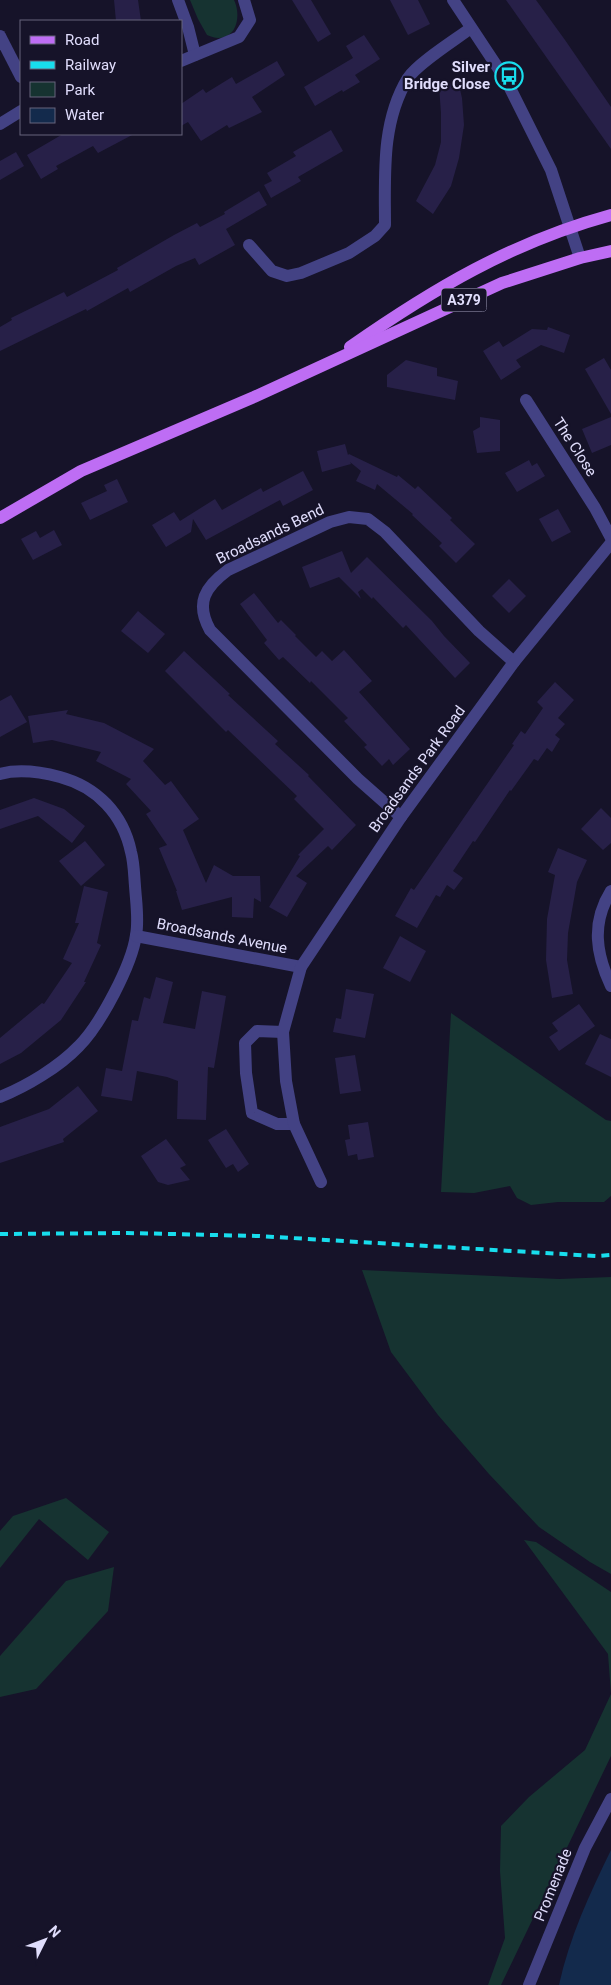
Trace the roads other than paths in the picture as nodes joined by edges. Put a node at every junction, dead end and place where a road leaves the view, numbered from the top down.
1 (178, 0) edge
2 (244, 0) edge
3 (453, 0) edge
4 (471, 28) junction
5 (0, 36) edge
6 (195, 55) junction
7 (182, 61) edge
8 (20, 75) edge
9 (20, 112) edge
10 (0, 124) edge
11 (611, 215) edge
12 (570, 226) junction
13 (250, 245) dead end
14 (611, 251) edge
15 (580, 258) junction
16 (323, 366) junction
17 (526, 400) dead end
18 (0, 518) edge
19 (611, 538) edge
20 (611, 543) edge
21 (514, 662) junction
22 (0, 774) edge
23 (401, 817) junction
24 (611, 891) edge
25 (136, 936) junction
26 (301, 967) junction
27 (611, 986) edge
28 (283, 1032) junction
29 (0, 1097) edge
30 (294, 1124) junction
31 (321, 1182) dead end
32 (611, 1799) edge
33 (529, 1985) edge

1 - 6 street
2 - 6 street
3 - 4 street
4 - 12 street
4 - 13 street
5 - 8 street
6 - 7 street
9 - 10 street
11 - 12 main road, A379
12 - 15 street
12 - 16 main road, A379
14 - 15 main road, A379
15 - 16 main road, A379
16 - 18 main road, A379
17 - 19 street, The Close
20 - 21 street, Broadsands Park Road
21 - 23 street, Broadsands Park Road
21 - 23 street, Broadsands Bend
22 - 25 street, Broadsands Avenue
23 - 26 street, Broadsands Park Road
24 - 27 street
25 - 26 street, Broadsands Avenue
25 - 29 street, Broadsands Avenue
26 - 28 street, Broadsands Park Road
28 - 30 street, Broadsands Park Road
28 - 30 street
30 - 31 street, Broadsands Park Road
32 - 33 street, Promenade

